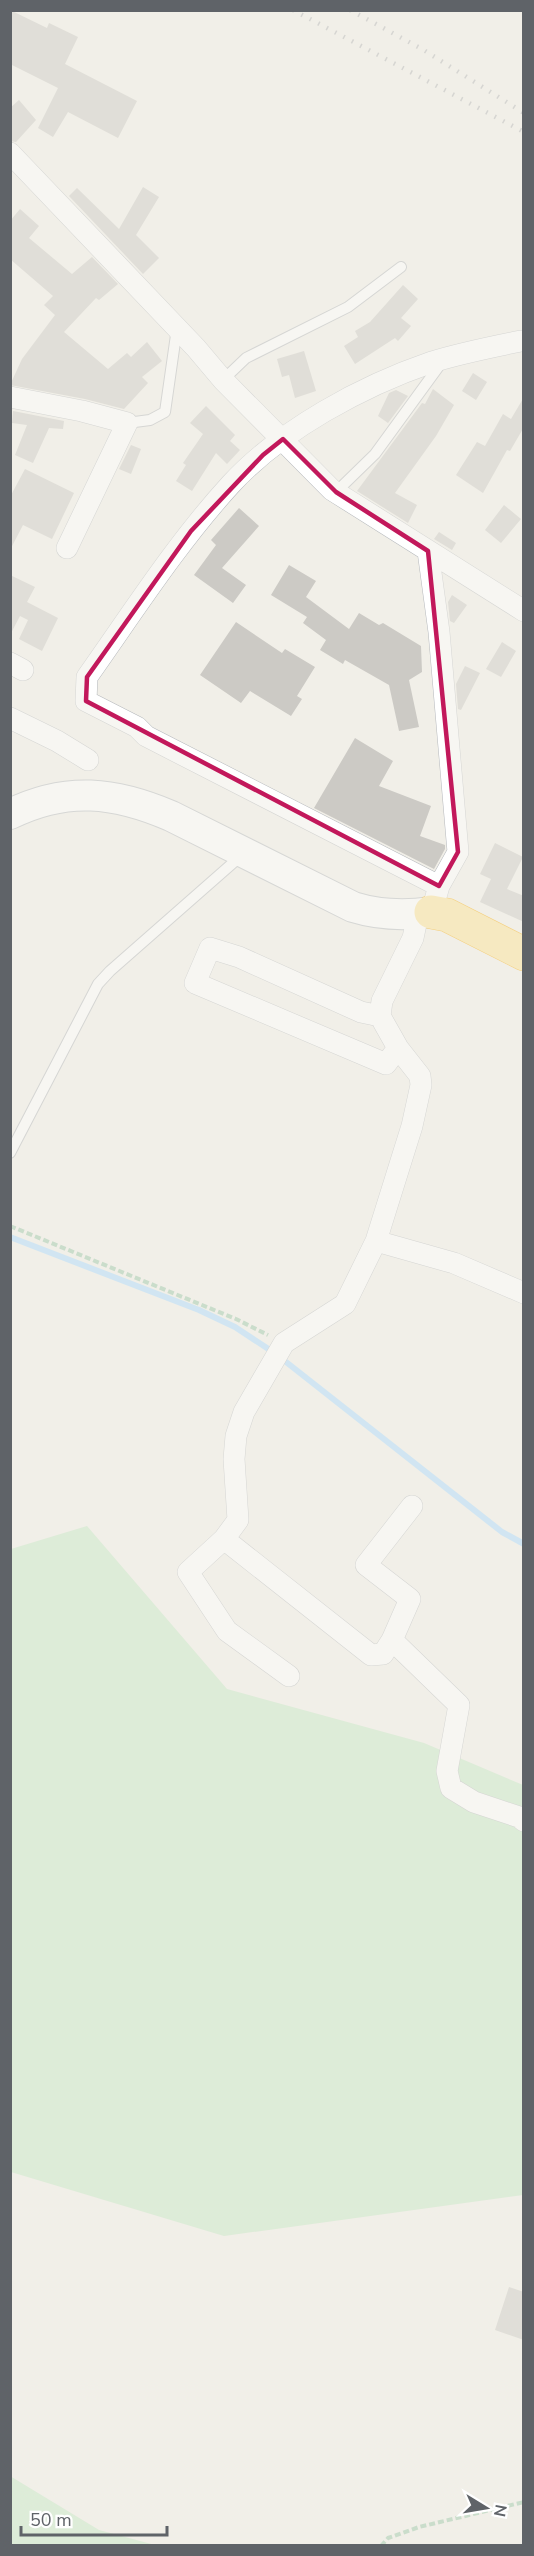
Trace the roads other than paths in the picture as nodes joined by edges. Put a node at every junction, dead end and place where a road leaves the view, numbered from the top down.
1 (10, 153) edge
2 (401, 267) dead end
3 (177, 328) junction
4 (520, 341) dead end
5 (444, 360) junction
6 (223, 380) junction
7 (10, 397) edge
8 (127, 423) junction
9 (283, 439) junction
10 (336, 492) junction
11 (67, 548) dead end
12 (428, 551) junction
13 (524, 611) edge
14 (10, 718) edge
15 (88, 760) dead end
16 (10, 814) edge
17 (245, 852) junction
18 (429, 904) junction
19 (524, 954) edge
20 (380, 1016) junction
21 (398, 1048) junction
22 (10, 1153) edge
23 (376, 1241) junction
24 (524, 1293) edge
25 (412, 1506) dead end
26 (224, 1539) junction
27 (392, 1640) junction
28 (289, 1676) dead end
29 (524, 1821) edge

1 - 3 street
2 - 6 lane
3 - 6 street
3 - 8 lane
4 - 5 street
5 - 9 street
5 - 10 lane
6 - 9 street
7 - 8 street
8 - 11 street
9 - 10 street
9 - 18 street
10 - 12 street
12 - 13 street
12 - 18 street
14 - 15 street
16 - 17 street
17 - 18 street
17 - 22 lane
18 - 19 highway
18 - 20 street
20 - 21 street
20 - 21 street
21 - 23 street
23 - 24 street
23 - 26 street
25 - 27 street
26 - 27 street
26 - 28 street
27 - 29 street

